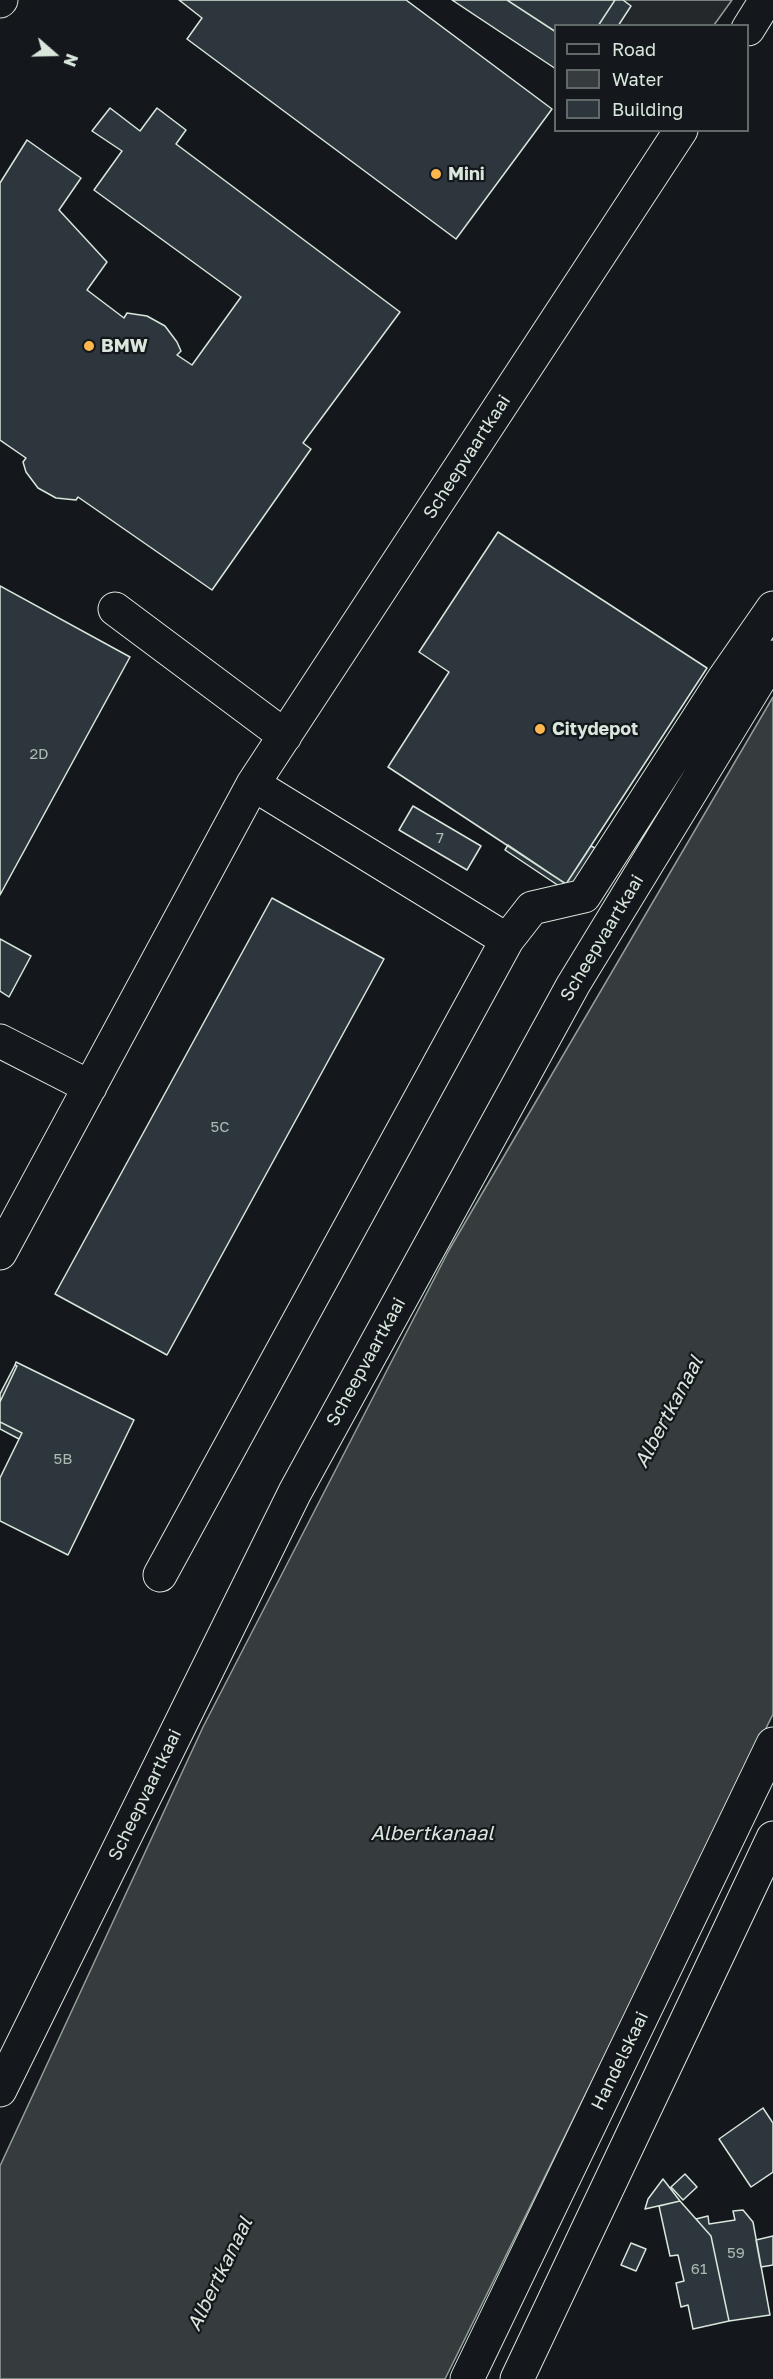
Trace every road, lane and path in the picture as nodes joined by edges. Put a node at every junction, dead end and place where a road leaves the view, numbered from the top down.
1 (766, 0) edge
2 (749, 26) edge
3 (680, 132) edge
4 (773, 608) edge
5 (115, 609) dead end
6 (773, 657) edge
7 (285, 736) junction
8 (253, 784) junction
9 (507, 940) junction
10 (0, 1041) edge
11 (90, 1087) junction
12 (0, 1253) edge
13 (160, 1575) dead end
14 (773, 1744) edge
15 (773, 1838) edge
16 (0, 2090) edge
17 (467, 2379) edge
18 (518, 2379) edge

1 - 2 street
3 - 7 street, Scheepvaartkaai
4 - 9 street
5 - 7 street
6 - 16 street, Scheepvaartkaai
7 - 8 street, Scheepvaartkaai
8 - 9 street
8 - 11 street, Scheepvaartkaai
9 - 13 street
10 - 11 street
11 - 12 street, Scheepvaartkaai
14 - 17 street, Handelskaai
15 - 18 street

